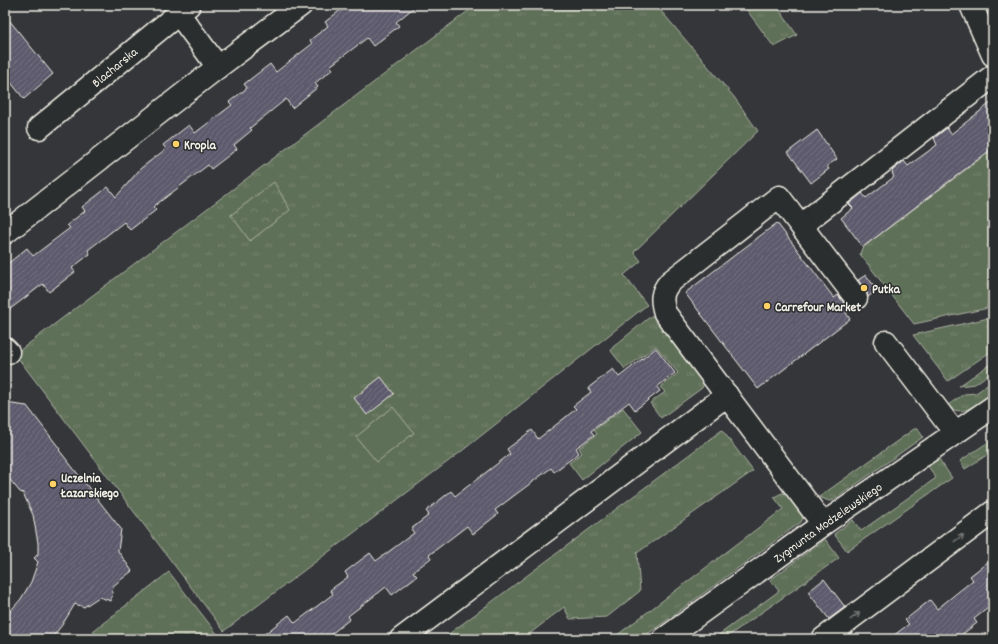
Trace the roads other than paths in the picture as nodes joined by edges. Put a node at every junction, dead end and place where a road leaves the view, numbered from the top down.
1 (301, 5) edge
2 (972, 5) edge
3 (184, 9) edge
4 (993, 55) edge
5 (218, 67) junction
6 (993, 76) edge
7 (39, 128) dead end
8 (800, 225) junction
9 (5, 233) edge
10 (856, 298) dead end
11 (886, 342) dead end
12 (727, 395) junction
13 (993, 406) edge
14 (955, 433) junction
15 (993, 512) edge
16 (823, 524) junction
17 (401, 639) edge
18 (664, 639) edge
19 (823, 639) edge

1 - 5 street
2 - 4 street
3 - 5 street
3 - 7 street, Blacharska
5 - 9 street
6 - 8 street
8 - 10 street
8 - 12 street
11 - 14 street
12 - 16 street
12 - 17 street
13 - 14 street, Zygmunta Modzelewskiego
14 - 16 street, Zygmunta Modzelewskiego
19 -> 15 street
16 - 18 street, Zygmunta Modzelewskiego

